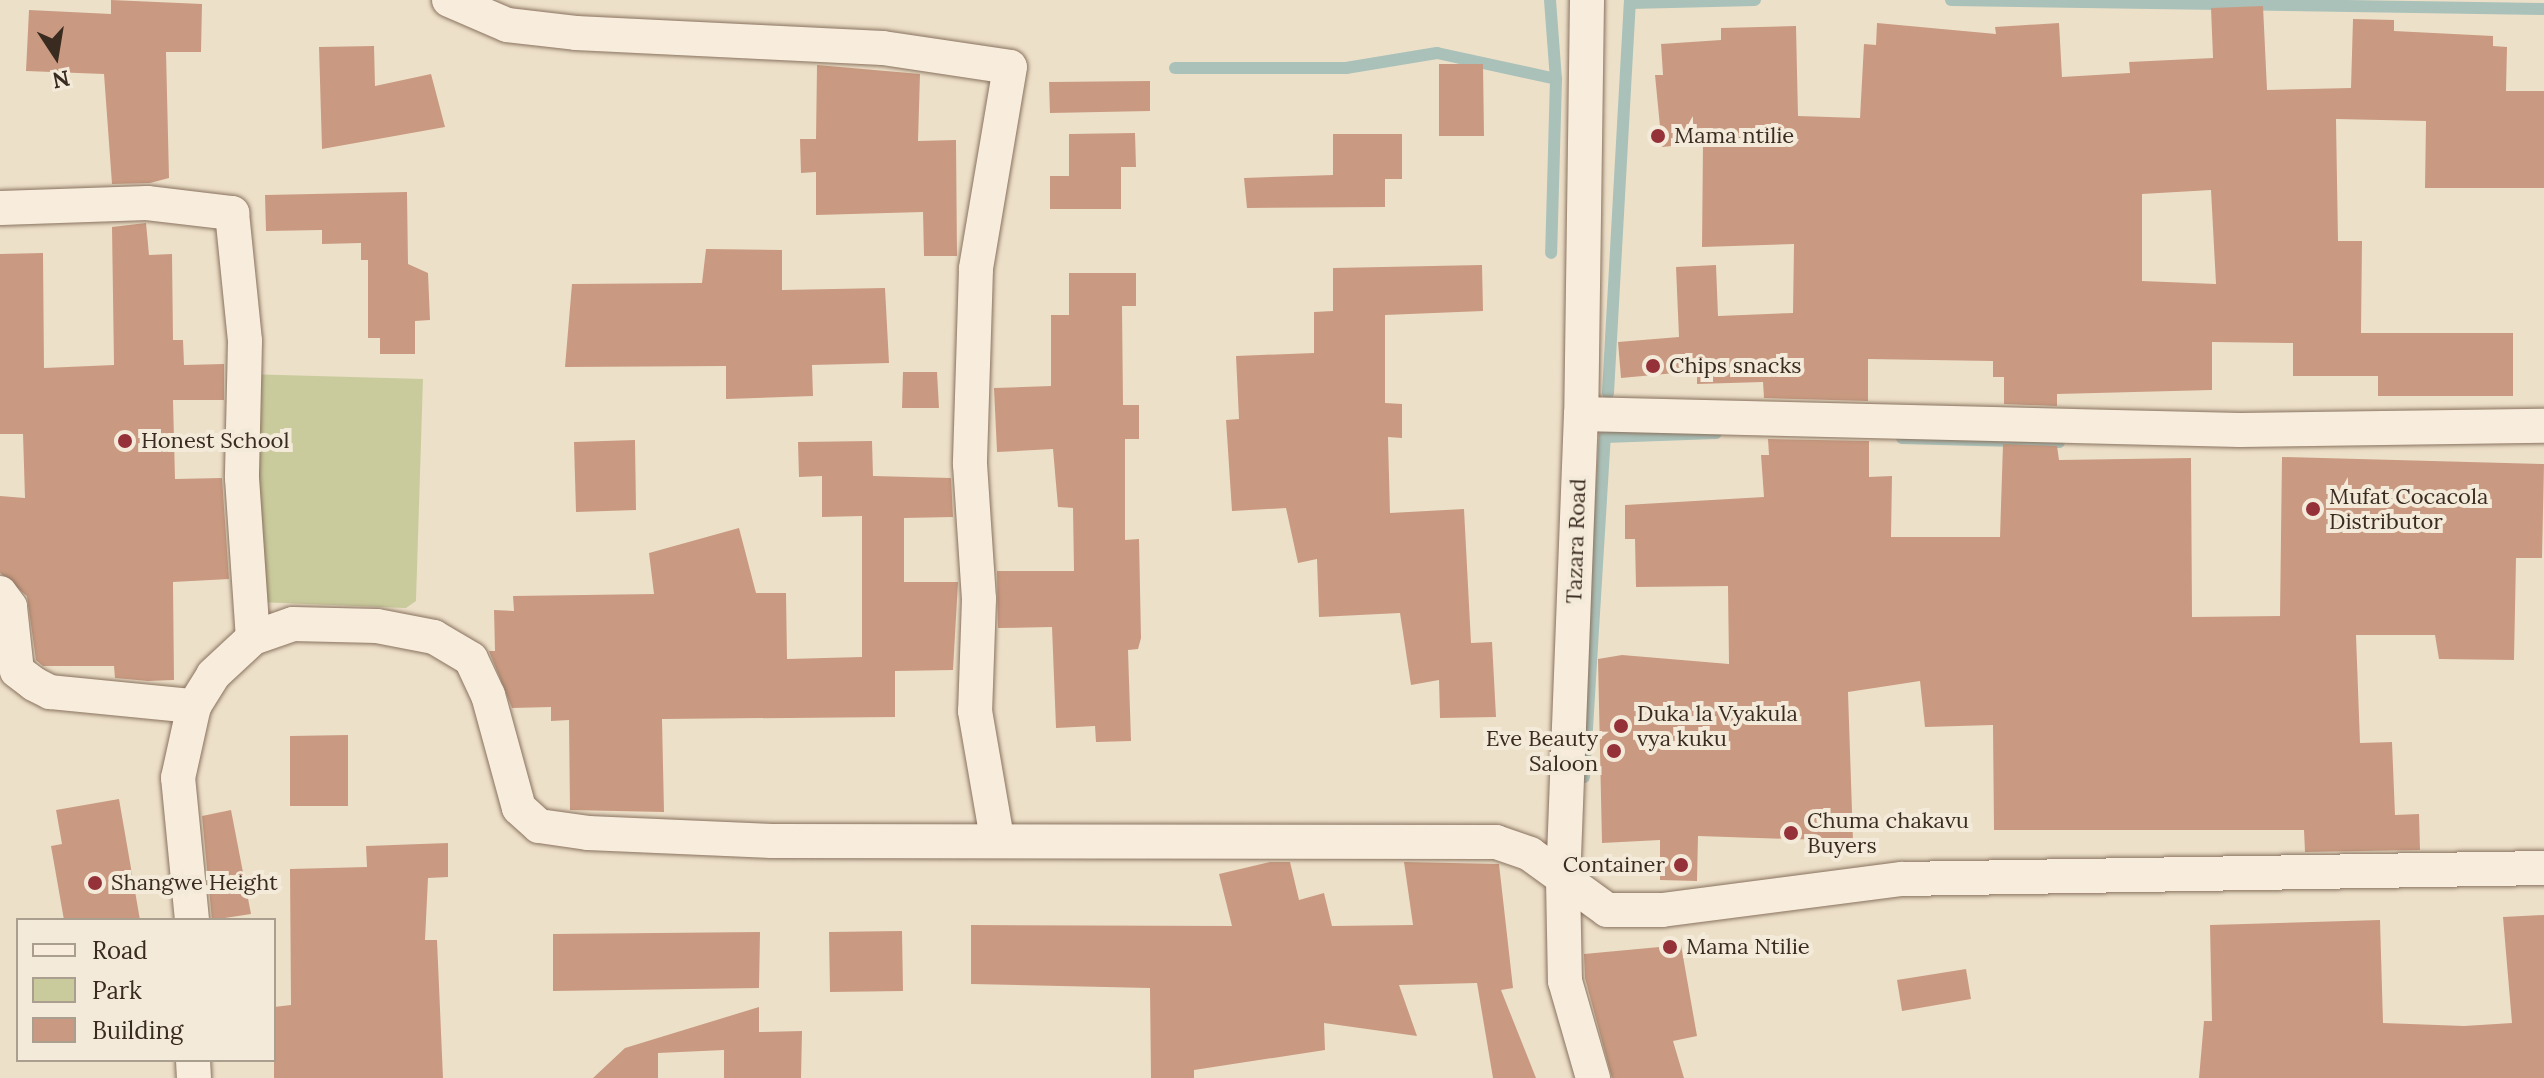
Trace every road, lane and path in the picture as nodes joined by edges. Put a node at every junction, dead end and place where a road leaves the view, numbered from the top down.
1 (449, 0) edge
2 (1587, 0) edge
3 (1, 208) edge
4 (1581, 414) junction
5 (2544, 426) edge
6 (0, 593) edge
7 (253, 638) junction
8 (194, 706) junction
9 (997, 838) junction
10 (2544, 868) edge
11 (1563, 880) junction
12 (192, 918) edge
13 (1593, 1078) edge

1 - 9 street
2 - 4 street, Tazara Road
3 - 7 street
4 - 5 street
4 - 11 street, Tazara Road
6 - 8 street
7 - 8 street
7 - 9 street
8 - 12 street
9 - 11 street
10 - 11 street
11 - 13 street, Tazara Road

